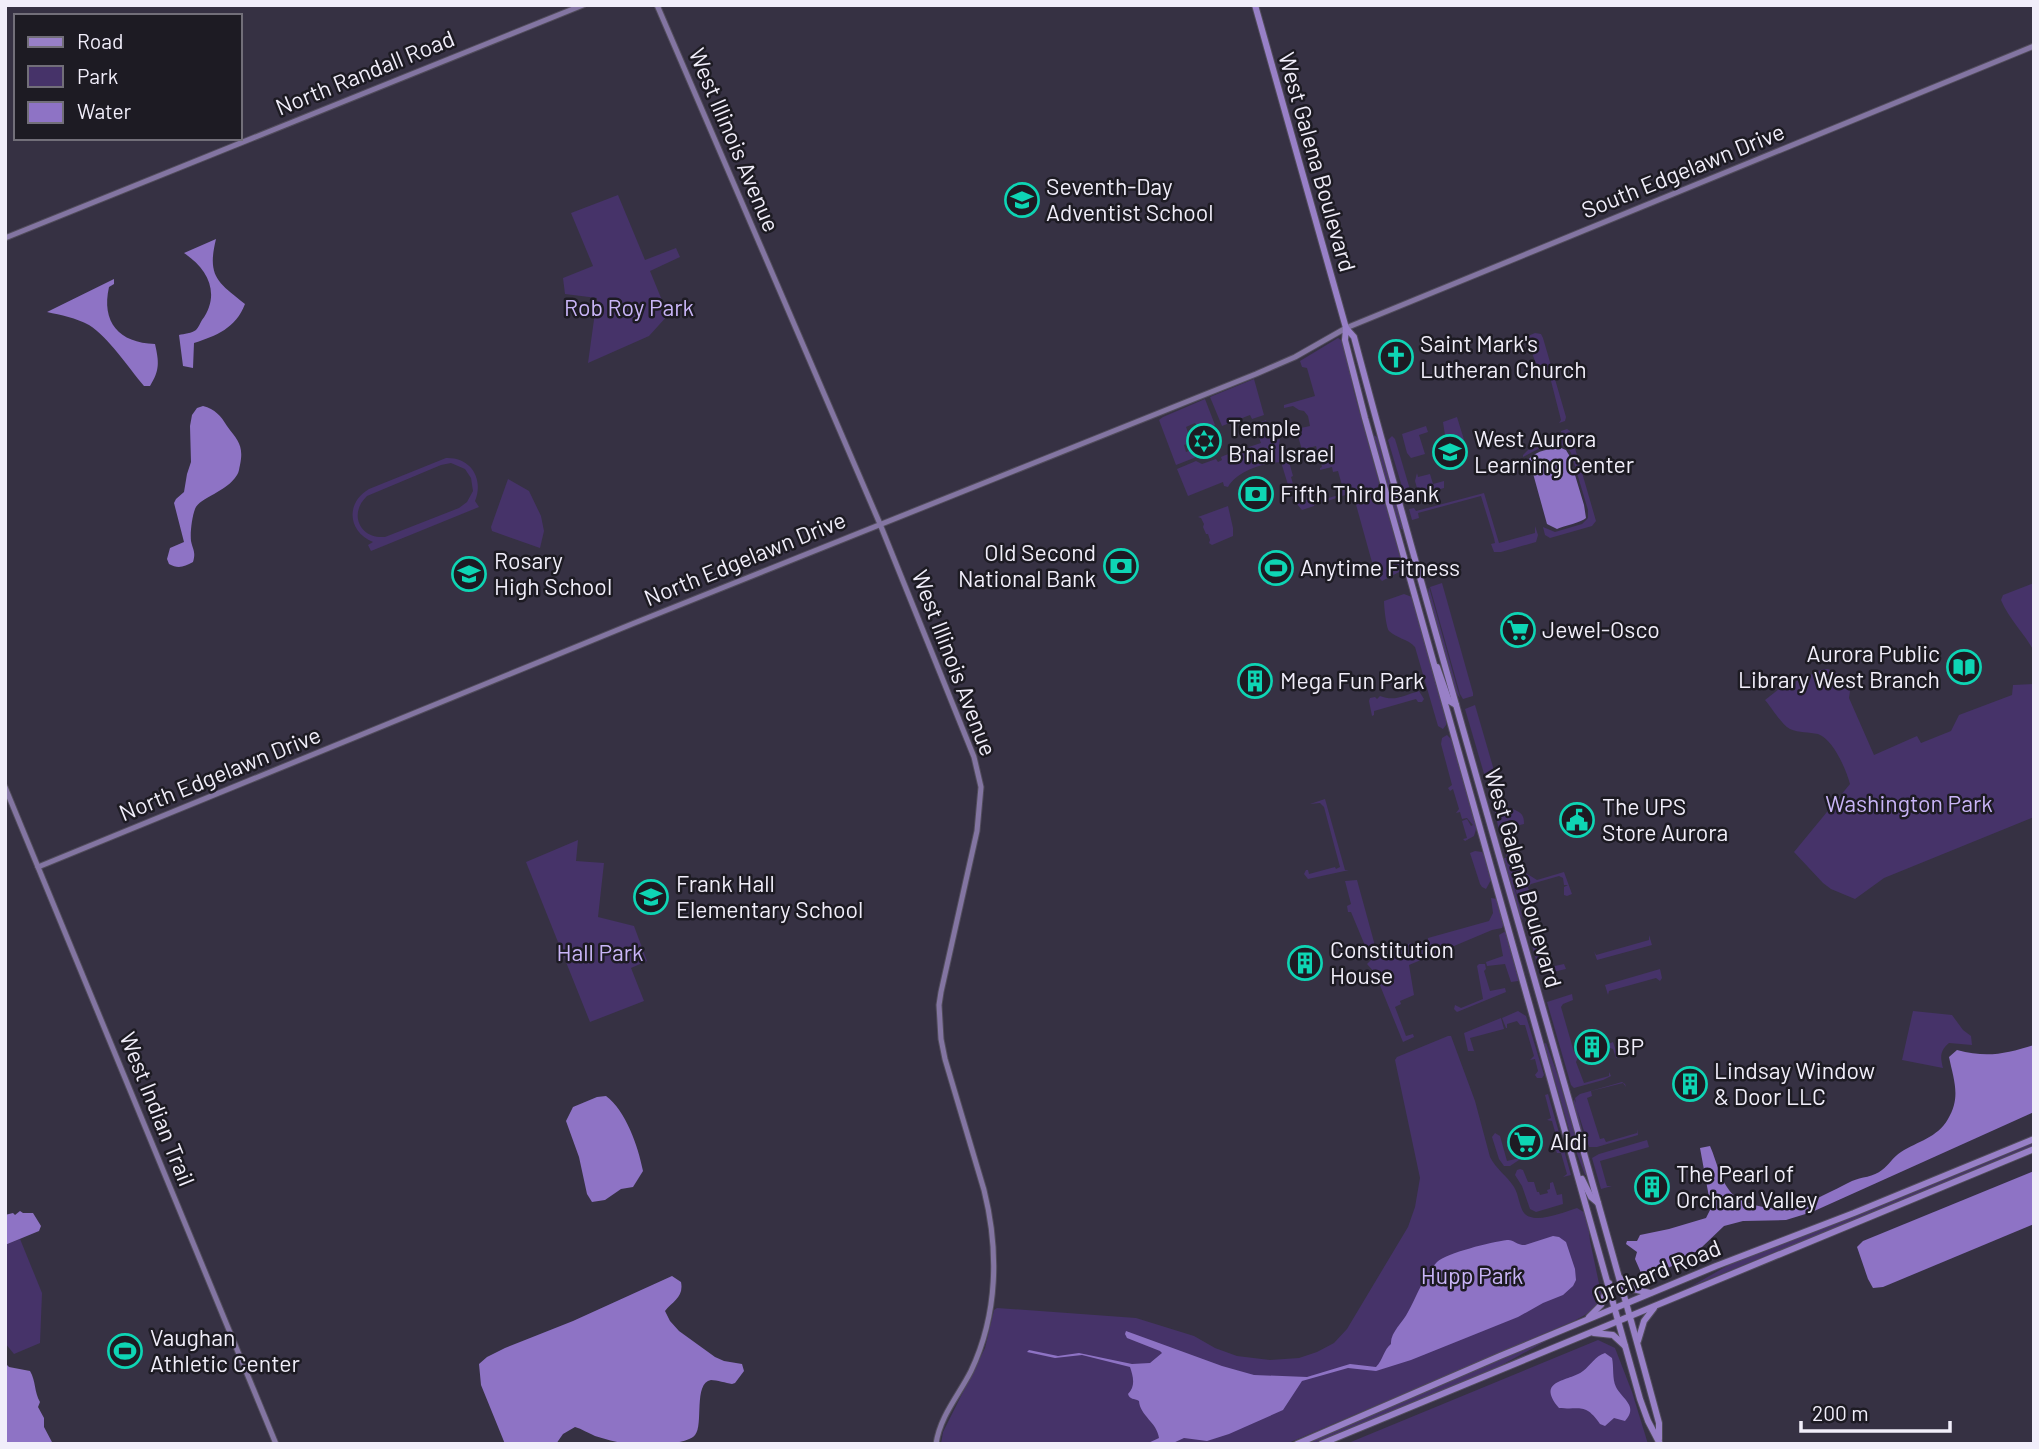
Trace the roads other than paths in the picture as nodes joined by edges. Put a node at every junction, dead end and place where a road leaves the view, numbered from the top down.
1 (583, 5) edge
2 (657, 5) edge
3 (1255, 5) edge
4 (2034, 46) edge
5 (5, 238) edge
6 (1346, 328) junction
7 (1364, 418) junction
8 (1379, 432) junction
9 (880, 524) junction
10 (1433, 659) junction
11 (1456, 705) junction
12 (5, 787) edge
13 (38, 867) junction
14 (2034, 1139) edge
15 (2034, 1149) edge
16 (1578, 1175) junction
17 (1598, 1203) junction
18 (1620, 1278) junction
19 (1609, 1283) junction
20 (1651, 1293) junction
21 (1627, 1304) junction
22 (1657, 1305) junction
23 (1615, 1308) junction
24 (1630, 1315) junction
25 (1587, 1320) junction
26 (1618, 1320) junction
27 (1589, 1332) junction
28 (1637, 1343) junction
29 (1626, 1347) junction
30 (1659, 1442) edge
31 (276, 1444) edge
32 (936, 1444) edge
33 (1297, 1444) edge
34 (1321, 1444) edge

1 - 5 street, North Randall Road
2 - 9 street, West Illinois Avenue
3 - 6 main road, West Galena Boulevard
4 - 6 street, South Edgelawn Drive
6 - 7 main road, West Galena Boulevard
6 - 8 main road, West Galena Boulevard
6 - 9 street, North Edgelawn Drive
7 - 8 main road
7 - 10 main road, West Galena Boulevard
8 - 11 main road, West Galena Boulevard
9 - 13 street, North Edgelawn Drive
9 - 32 street, West Illinois Avenue
10 - 11 main road
10 - 16 main road, West Galena Boulevard
11 - 17 main road, West Galena Boulevard
12 - 13 street, West Indian Trail
13 - 31 street, West Indian Trail
14 - 20 main road, Orchard Road
15 - 22 main road, Orchard Road
16 - 17 main road
16 - 19 main road, West Galena Boulevard
17 - 18 main road, West Galena Boulevard
18 - 20 main road
18 - 21 main road, West Galena Boulevard
19 - 23 main road, West Galena Boulevard
19 - 25 main road
20 - 21 main road, Orchard Road
21 - 23 main road, Orchard Road
21 - 24 main road, West Galena Boulevard
22 - 24 main road, Orchard Road
22 - 28 main road
23 - 25 main road, Orchard Road
23 - 26 main road, West Galena Boulevard
24 - 26 main road, Orchard Road
24 - 28 main road, West Galena Boulevard
25 - 33 main road, Orchard Road
26 - 27 main road, Orchard Road
26 - 29 main road, West Galena Boulevard
27 - 29 main road
27 - 34 main road, Orchard Road
28 - 30 main road, West Galena Boulevard
29 - 30 main road, West Galena Boulevard

